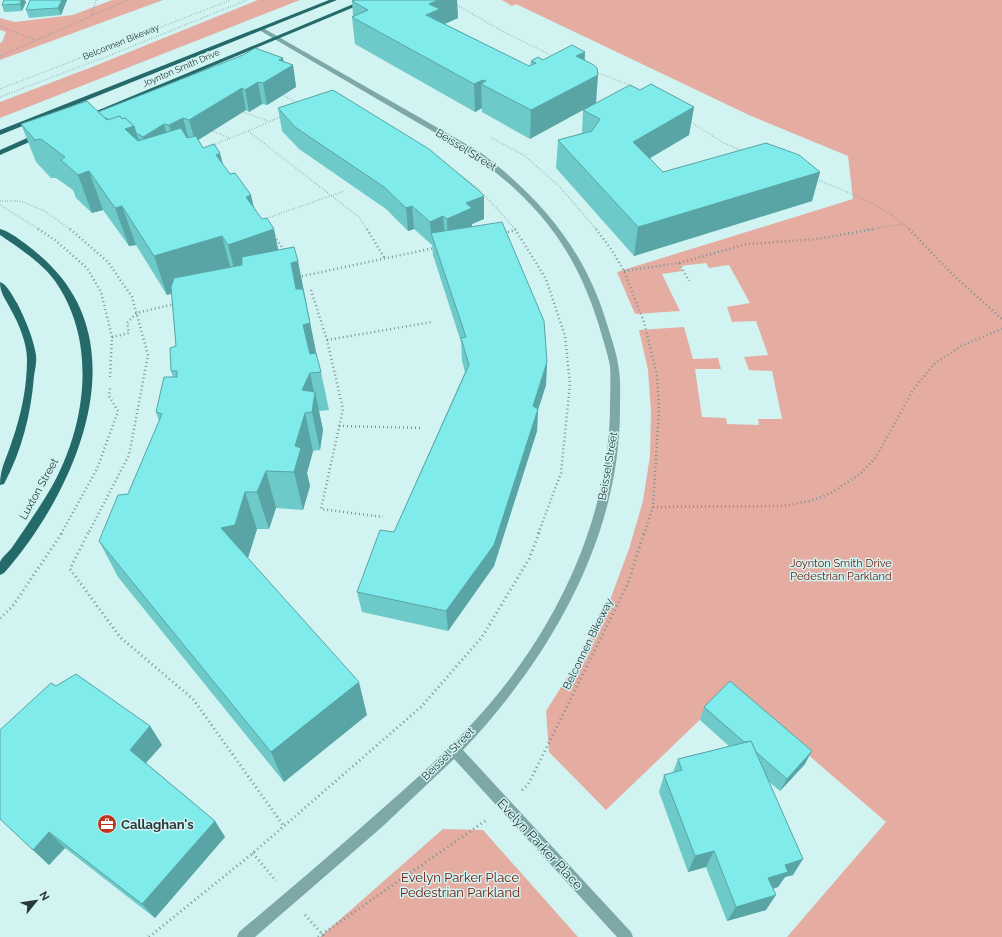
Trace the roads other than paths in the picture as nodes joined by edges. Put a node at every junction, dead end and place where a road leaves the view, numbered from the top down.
1 (334, 0) edge
2 (368, 0) edge
3 (261, 29) junction
4 (276, 38) junction
5 (80, 119) edge
6 (0, 133) edge
7 (44, 134) edge
8 (0, 153) edge
9 (0, 231) edge
10 (0, 285) edge
11 (0, 481) edge
12 (0, 570) edge
13 (455, 751) junction
14 (244, 937) edge
15 (626, 937) edge

1 - 3 main road, Joynton Smith Drive
2 - 4 main road, Joynton Smith Drive
3 - 4 street, Beissel Street
3 - 6 main road, Joynton Smith Drive
4 - 5 main road, Joynton Smith Drive
4 - 13 street, Beissel Street
7 - 8 main road
9 - 12 main road, Luxton Street
10 - 11 main road
13 - 14 street, Beissel Street
13 - 15 street, Evelyn Parker Place

